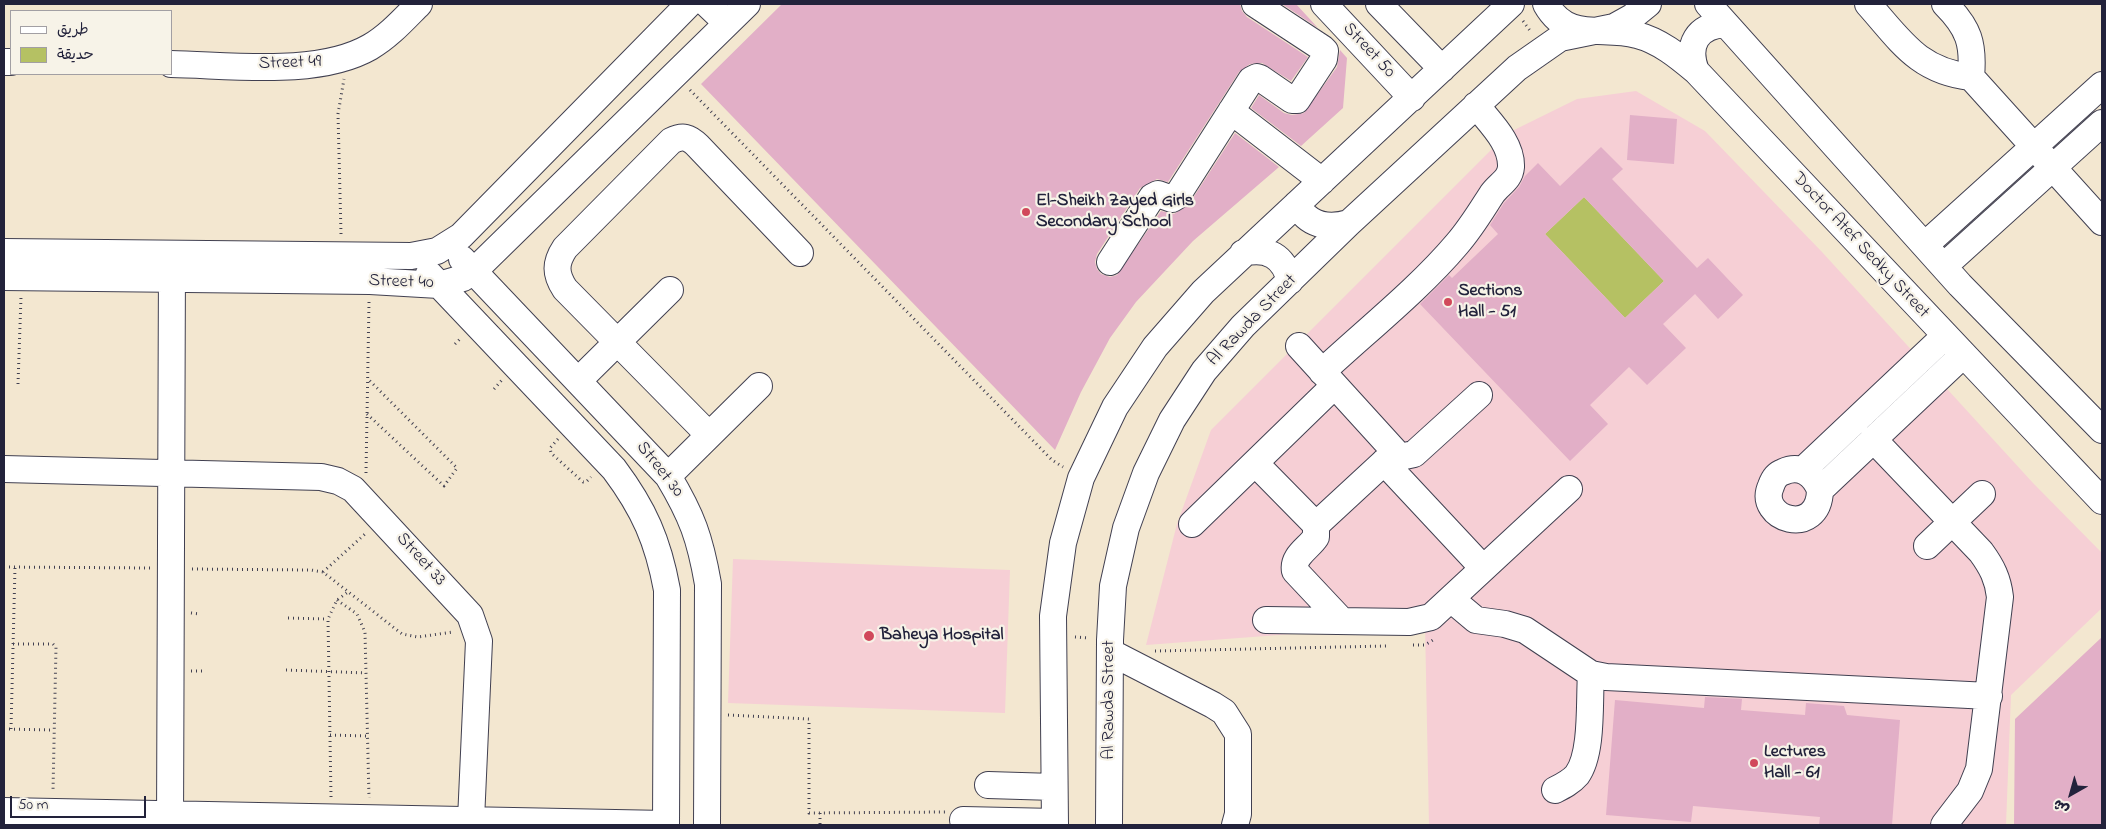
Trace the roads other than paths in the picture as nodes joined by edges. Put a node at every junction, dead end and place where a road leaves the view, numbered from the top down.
1 (419, 4) edge
2 (690, 4) edge
3 (707, 4) edge
4 (747, 4) edge
5 (1255, 4) edge
6 (1324, 4) edge
7 (1379, 4) edge
8 (1510, 4) edge
9 (1546, 4) edge
10 (1648, 4) edge
11 (1708, 4) edge
12 (1868, 4) edge
13 (1945, 4) edge
14 (726, 23) junction
15 (1725, 24) junction
16 (1595, 32) junction
17 (172, 64) edge
18 (1442, 69) junction
19 (1696, 71) junction
20 (1971, 78) junction
21 (2102, 85) edge
22 (1412, 98) junction
23 (1232, 111) junction
24 (1470, 112) junction
25 (2102, 123) edge
26 (2034, 147) junction
27 (2053, 168) junction
28 (1322, 181) junction
29 (1297, 204) junction
30 (2102, 222) edge
31 (1349, 223) junction
32 (449, 245) junction
33 (1925, 245) junction
34 (4, 252) edge
35 (172, 253) junction
36 (800, 253) dead end
37 (1243, 253) junction
38 (411, 256) junction
39 (1110, 262) dead end
40 (1944, 266) junction
41 (474, 271) junction
42 (13, 277) edge
43 (172, 279) junction
44 (1290, 281) junction
45 (439, 285) junction
46 (670, 290) dead end
47 (1945, 336) junction
48 (617, 342) junction
49 (1299, 346) dead end
50 (1963, 356) junction
51 (1328, 379) junction
52 (578, 380) junction
53 (759, 386) dead end
54 (1479, 395) dead end
55 (2102, 430) edge
56 (708, 435) junction
57 (1874, 440) junction
58 (1389, 457) junction
59 (1255, 462) junction
60 (4, 469) edge
61 (1803, 470) junction
62 (171, 473) junction
63 (668, 476) junction
64 (1569, 489) dead end
65 (1820, 490) junction
66 (1982, 494) dead end
67 (2102, 501) edge
68 (1952, 522) junction
69 (1192, 524) dead end
70 (1316, 525) junction
71 (1927, 546) dead end
72 (1484, 568) junction
73 (1451, 599) junction
74 (1266, 620) dead end
75 (1342, 621) junction
76 (1110, 646) junction
77 (1591, 674) junction
78 (1988, 696) junction
79 (707, 776) junction
80 (666, 777) junction
81 (988, 785) dead end
82 (1054, 787) junction
83 (1554, 790) dead end
84 (10, 816) edge
85 (170, 820) edge
86 (322, 820) edge
87 (471, 820) junction
88 (963, 820) road end
89 (997, 823) edge
90 (1055, 824) edge
91 (666, 825) edge
92 (707, 825) edge
93 (1109, 825) edge
94 (1235, 825) edge
95 (1944, 825) edge

1 - 17 street, Street 49
2 - 32 street, Street 40
3 - 14 street
4 - 14 street, Street 40
5 - 23 street
6 - 22 street, Street 50
7 - 18 street
8 - 18 street
9 - 16 street
10 - 16 street, Al Rawda Street
11 - 15 street
12 - 20 street
13 - 20 street
14 - 41 street, Street 40
15 - 19 street
15 - 33 street
16 - 19 street, Doctor Atef Sedky Street
16 - 24 street, Al Rawda Street
18 - 22 street
19 - 47 street, Doctor Atef Sedky Street
20 - 26 street
21 - 26 street
22 - 28 street
23 - 28 street
23 - 39 street
24 - 31 street, Al Rawda Street
24 - 51 street
25 - 27 street
26 - 27 street
26 - 33 street
27 - 30 street
27 - 40 street
28 - 29 street
29 - 31 street
29 - 37 street
31 - 44 street, Al Rawda Street
32 - 38 street, Street 40
32 - 41 street, Street 30
33 - 40 street
34 - 35 street, Street 40
35 - 38 street, Street 40
35 - 43 street
36 - 48 street
37 - 44 street
37 - 82 street
38 - 45 street, Street 30
40 - 55 street
41 - 45 street, Street 40
41 - 52 street, Street 30
42 - 43 street, Street 40
43 - 45 street, Street 40
43 - 62 street
44 - 76 street, Al Rawda Street
45 - 80 street, Street 30
46 - 48 street
47 - 50 street, Doctor Atef Sedky Street
47 - 61 street
48 - 52 street
48 - 56 street
49 - 51 street
50 - 57 street
50 - 67 street, Doctor Atef Sedky Street
51 - 58 street
51 - 59 street
52 - 63 street, Street 30
53 - 56 street
54 - 58 street
56 - 63 street
57 - 65 street
57 - 68 street
58 - 70 street
58 - 72 street
59 - 69 street
59 - 70 street
60 - 62 street, Street 33
61 - 65 street
61 - 65 street
62 - 85 street
62 - 87 street, Street 33
63 - 79 street, Street 30
64 - 72 street
66 - 68 street
68 - 71 street
68 - 78 street
70 - 75 street
72 - 73 street
73 - 75 street
73 - 77 street
74 - 75 street
76 - 93 street, Al Rawda Street
76 - 94 street
77 - 78 street
77 - 83 street
78 - 95 street
79 - 80 street
79 - 92 street, Street 30
80 - 91 street, Street 30
81 - 82 street
82 - 90 street
84 - 85 street
85 - 86 street
86 - 87 street
87 - 91 street
88 - 89 street
89 - 90 street

